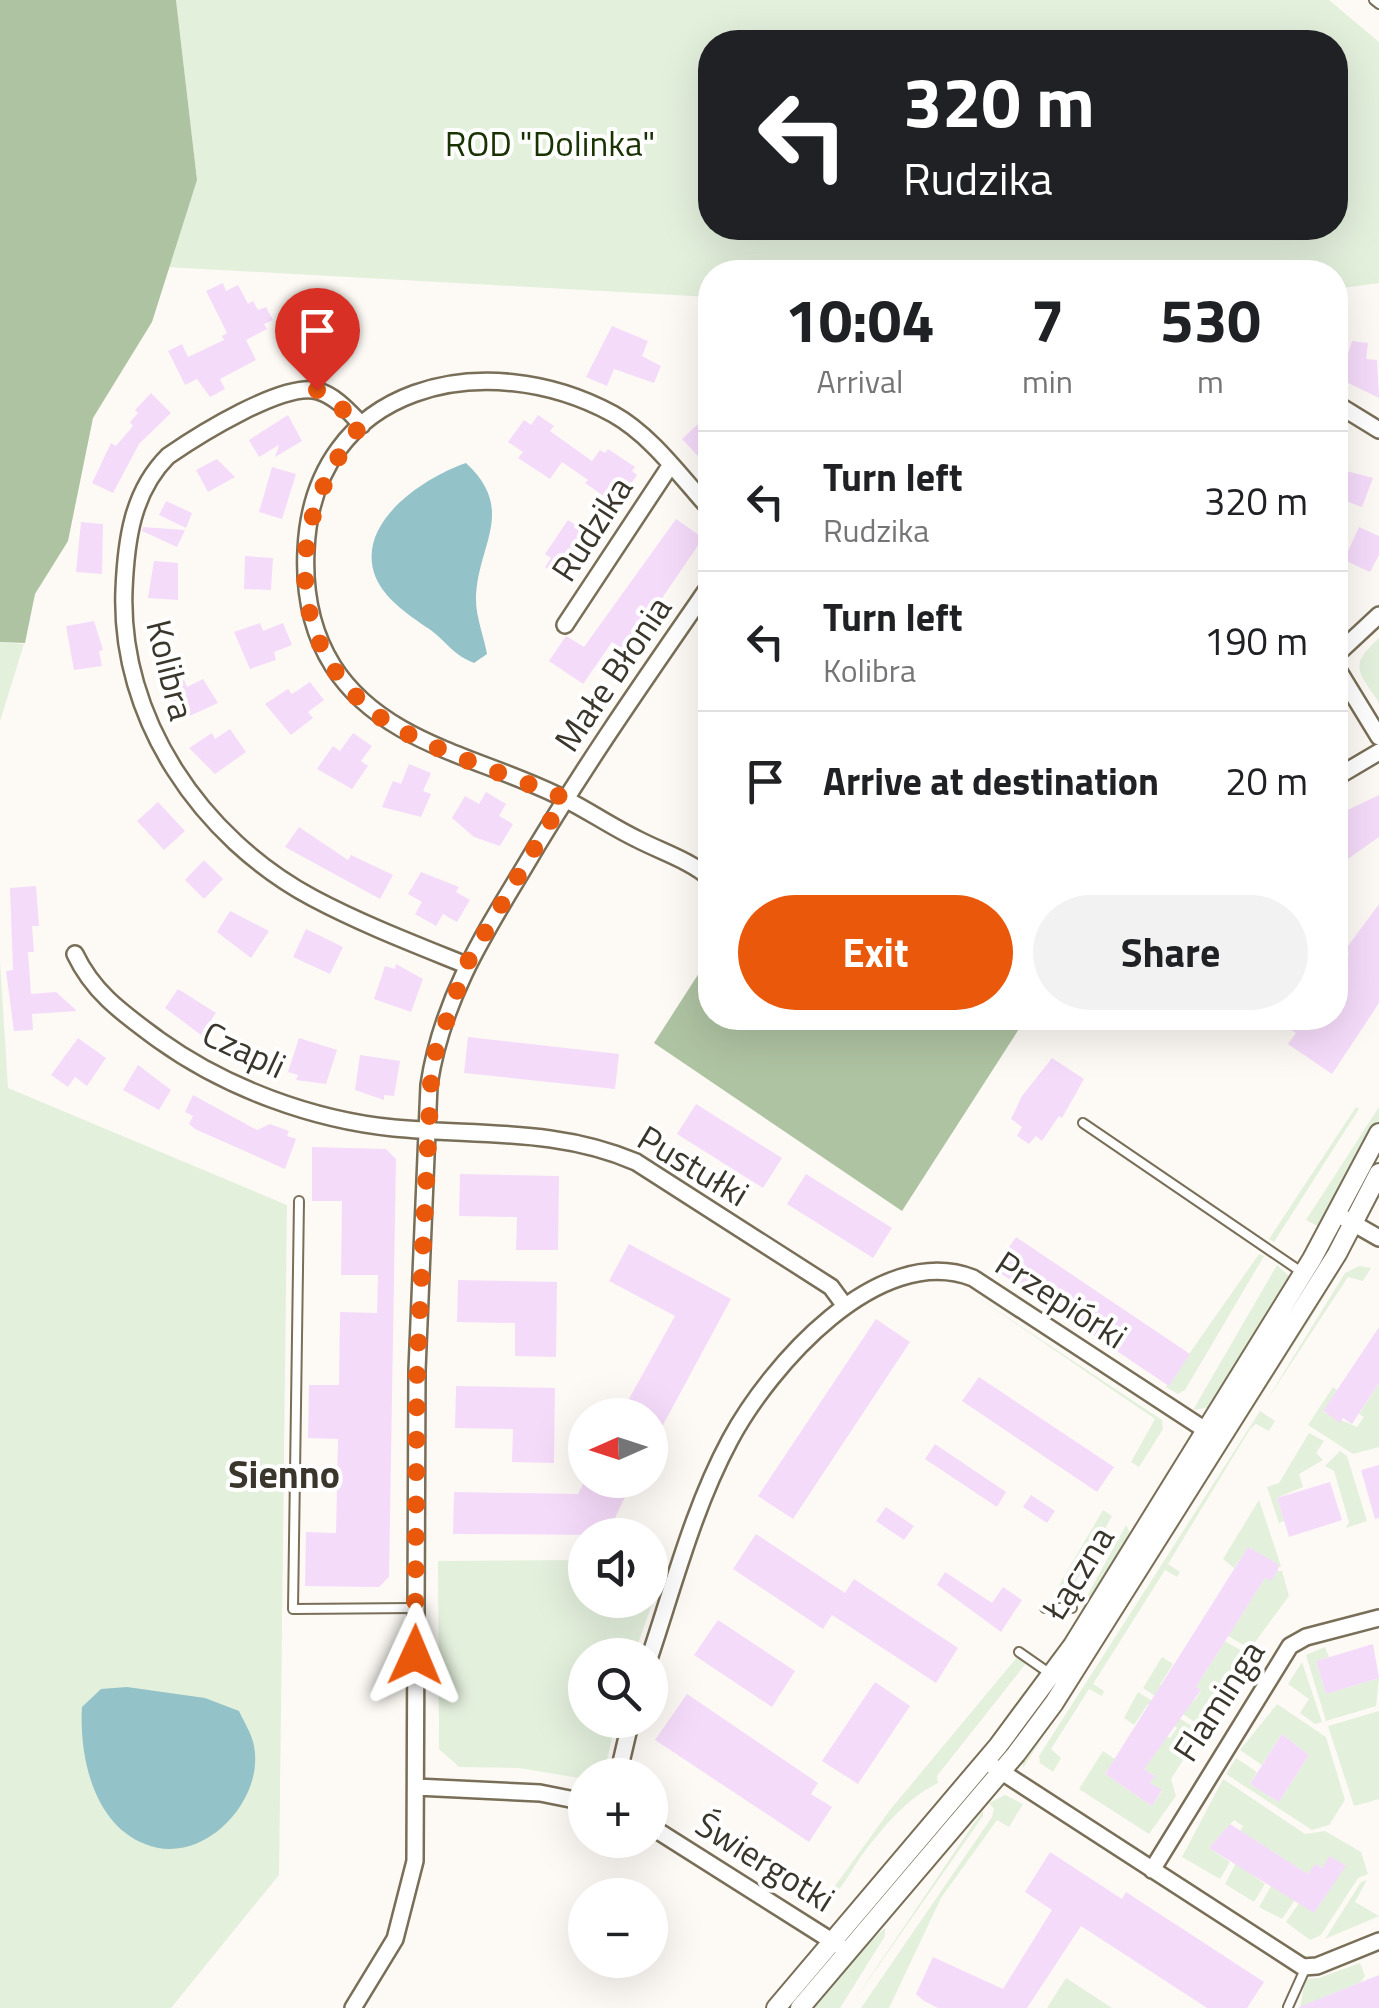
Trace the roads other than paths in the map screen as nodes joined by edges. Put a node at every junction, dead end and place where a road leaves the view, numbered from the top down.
1 (1348, 411) edge
2 (362, 424) junction
3 (1379, 430) edge
4 (670, 466) junction
5 (698, 496) edge
6 (698, 603) edge
7 (1379, 615) edge
8 (565, 624) dead end
9 (1348, 644) edge
10 (1348, 687) edge
11 (1379, 738) edge
12 (1379, 752) edge
13 (1348, 770) edge
14 (564, 798) junction
15 (698, 871) edge
16 (76, 954) dead end
17 (466, 965) junction
18 (1083, 1123) dead end
19 (427, 1130) junction
20 (1379, 1133) edge
21 (1379, 1173) edge
22 (299, 1201) dead end
23 (1337, 1214) junction
24 (1354, 1224) junction
25 (1379, 1238) edge
26 (1303, 1274) junction
27 (846, 1306) junction
28 (1287, 1332) junction
29 (1205, 1430) junction
30 (1221, 1441) junction
31 (416, 1608) junction
32 (1046, 1608) dead end
33 (1072, 1608) dead end
34 (1379, 1618) edge
35 (656, 1638) edge
36 (1018, 1652) dead end
37 (1052, 1675) junction
38 (993, 1766) junction
39 (416, 1787) junction
40 (568, 1799) edge
41 (668, 1837) edge
42 (1152, 1870) junction
43 (1379, 1941) edge
44 (839, 1945) junction
45 (1306, 1967) junction
46 (1288, 2007) edge
47 (352, 2008) edge
48 (776, 2008) edge
49 (800, 2008) edge

1 - 3 street
2 - 4 street, Rudzika
2 - 14 street, Rudzika
2 - 17 street, Kolibra
4 - 5 street, Rudzika
4 - 8 street, Rudzika
6 - 14 street, Małe Błonia
7 - 9 street
10 - 11 street
12 - 13 street
14 - 15 street, Rudzika
14 - 17 street, Małe Błonia
16 - 19 street, Czapli
17 - 19 street, Małe Błonia
18 - 26 lane
19 - 27 street, Pustułki
19 - 31 street, Małe Błonia
20 - 23 street, Łączna
21 - 24 street, Łączna
22 - 31 lane
23 - 24 street
23 - 26 street, Łączna
24 - 25 street
24 - 28 street, Łączna
26 - 28 lane
26 - 29 street, Łączna
27 - 29 street, Przepiórki
27 - 35 street, Przepiórki
28 - 30 street, Łączna
29 - 30 street, Przepiórki
29 - 37 street, Łączna
30 - 38 street, Łączna
31 - 39 street, Małe Błonia
32 - 33 lane
34 - 42 street, Flaminga
36 - 37 lane
37 - 38 street, Łączna
38 - 42 street
38 - 44 street, Łączna
39 - 40 street
39 - 47 street, Małe Błonia
41 - 44 street, Świergotki
42 - 45 street
43 - 45 street
44 - 48 street, Łączna
44 - 49 street, Łączna
45 - 46 lane

